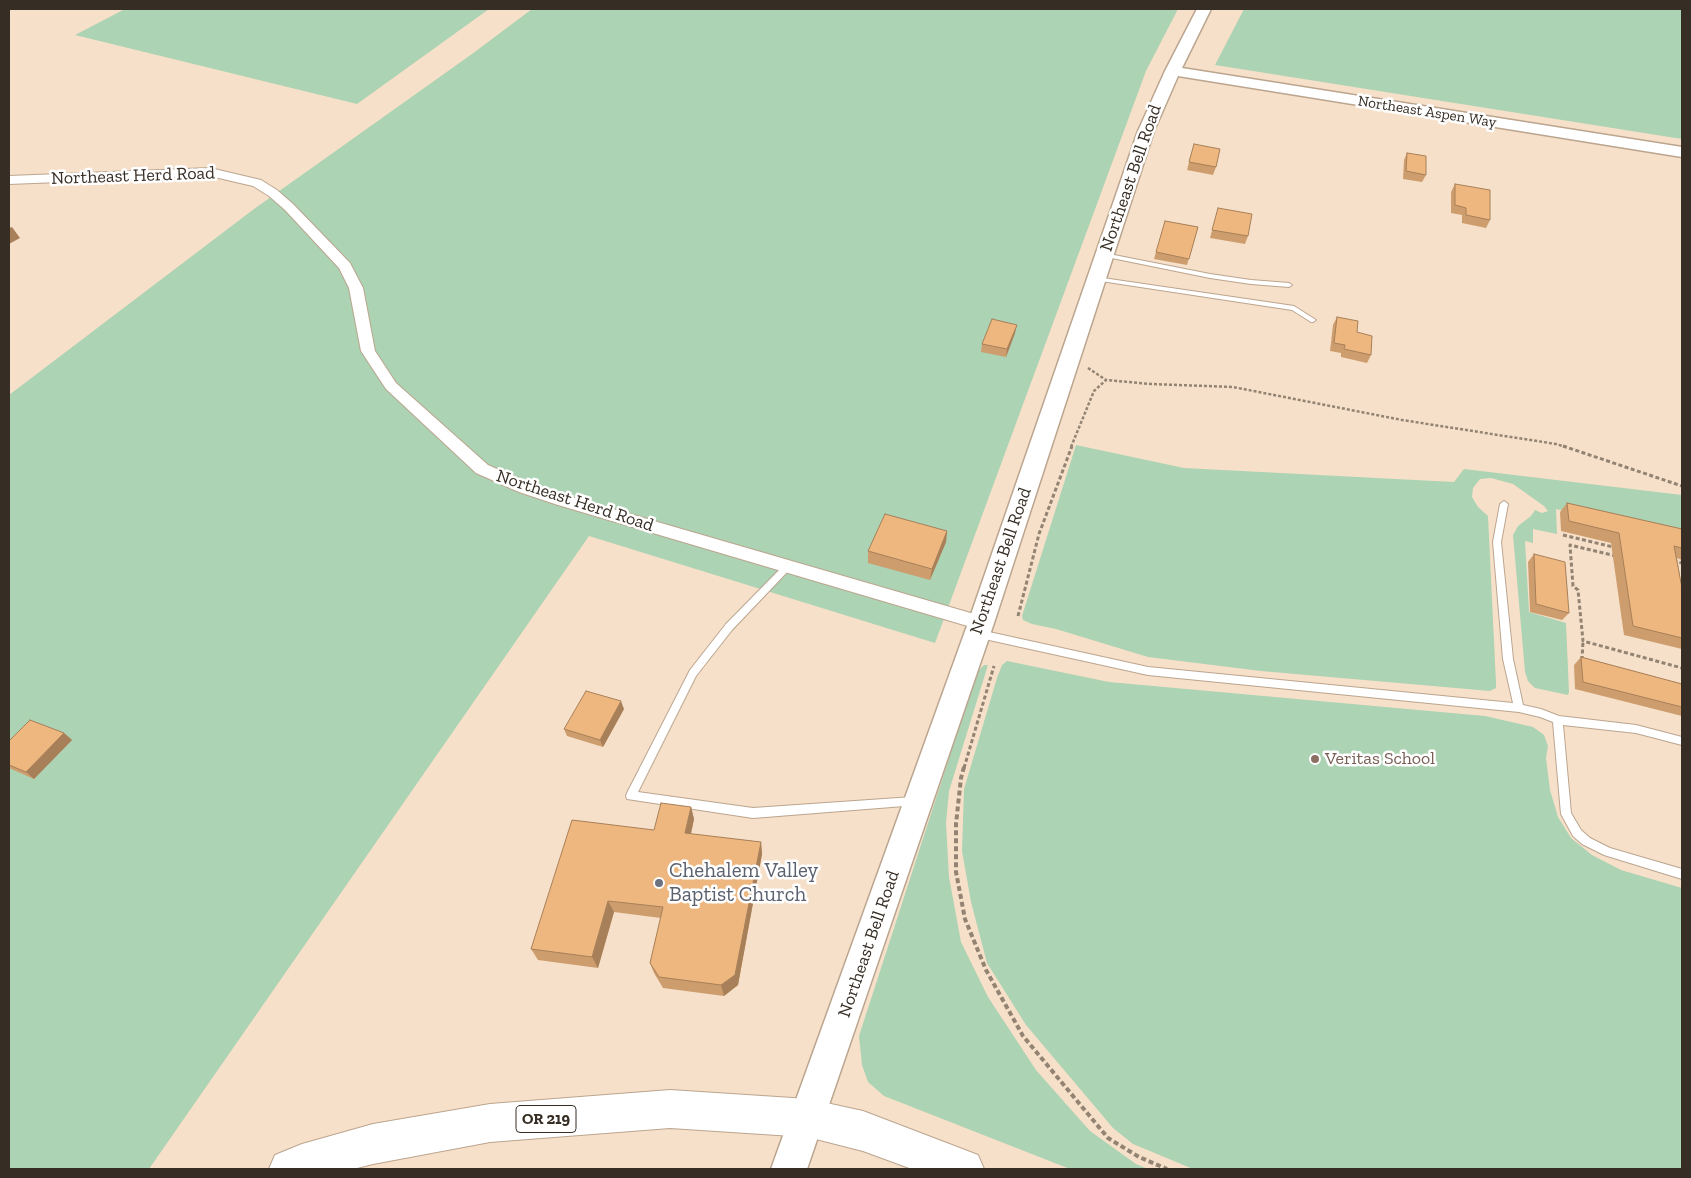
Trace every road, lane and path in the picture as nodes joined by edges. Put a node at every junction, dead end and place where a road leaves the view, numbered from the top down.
1 (1204, 9) edge
2 (1172, 71) junction
3 (1682, 152) edge
4 (9, 180) edge
5 (1104, 255) junction
6 (1096, 279) junction
7 (1289, 285) dead end
8 (1313, 320) dead end
9 (1682, 486) edge
10 (1504, 504) dead end
11 (1563, 535) dead end
12 (1666, 559) edge
13 (1682, 563) edge
14 (788, 566) junction
15 (1018, 616) dead end
16 (979, 628) junction
17 (1583, 641) junction
18 (1582, 663) edge
19 (994, 664) dead end
20 (1682, 668) edge
21 (1518, 708) junction
22 (1558, 720) junction
23 (1682, 741) edge
24 (918, 802) junction
25 (1682, 874) edge
26 (808, 1118) junction
27 (289, 1169) edge
28 (789, 1169) edge
29 (964, 1169) edge
30 (1167, 1169) edge

1 - 2 main road, Northeast Bell Road
2 - 3 main road, Northeast Aspen Way
2 - 5 main road, Northeast Bell Road
4 - 14 street, Northeast Herd Road
5 - 6 main road, Northeast Bell Road
5 - 7 lane
6 - 8 lane
6 - 16 main road, Northeast Bell Road
9 - 15 path
10 - 21 lane
11 - 17 path
12 - 13 path
14 - 16 street, Northeast Herd Road
14 - 24 lane
16 - 21 lane
16 - 24 main road, Northeast Bell Road
17 - 18 path
17 - 20 path
19 - 30 path
21 - 22 lane
22 - 23 lane
22 - 25 lane
24 - 26 main road, Northeast Bell Road
26 - 27 main road, OR 219
26 - 28 main road, Northeast Bell Road
26 - 29 main road, OR 219

